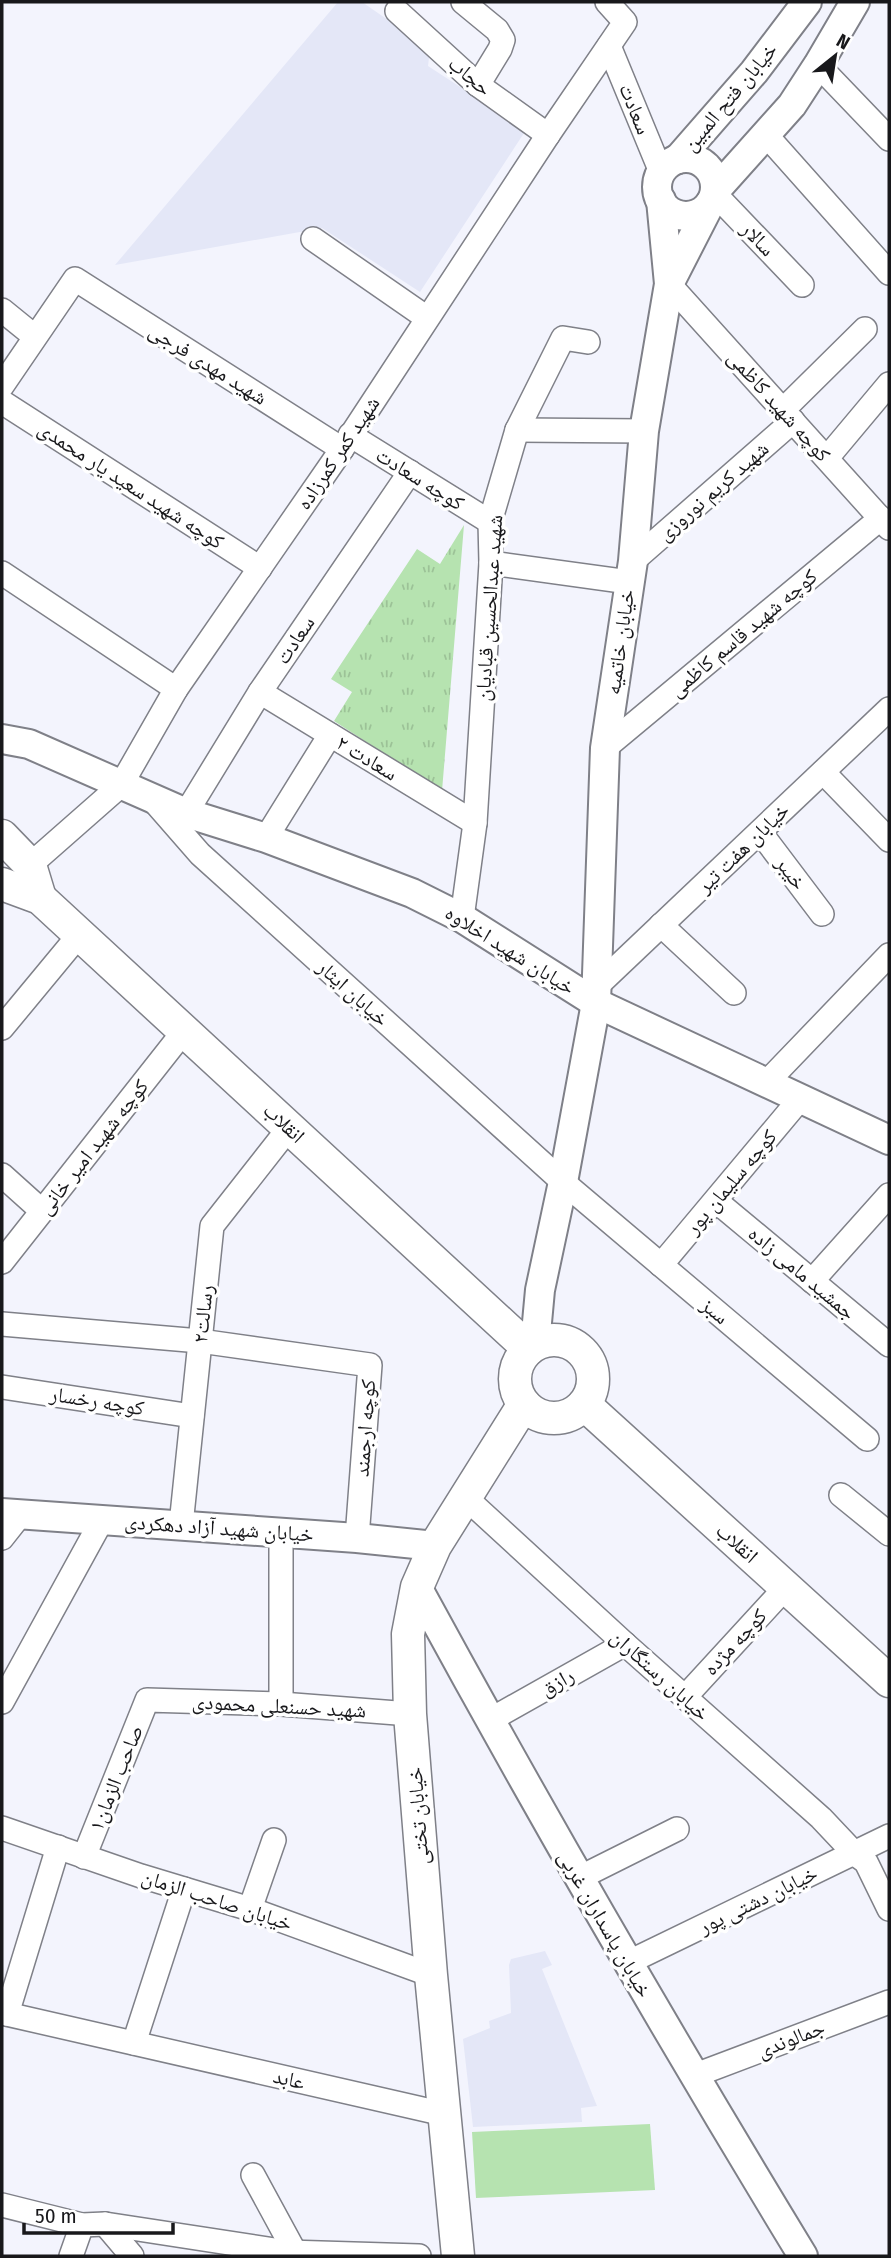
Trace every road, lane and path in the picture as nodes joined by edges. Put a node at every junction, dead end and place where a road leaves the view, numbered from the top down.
1 (463, 2) edge
2 (607, 2) edge
3 (855, 2) edge
4 (803, 3) edge
5 (397, 11) dead end
6 (609, 46) junction
7 (818, 65) junction
8 (478, 85) junction
9 (548, 135) junction
10 (766, 135) junction
11 (889, 139) edge
12 (670, 166) junction
13 (713, 195) junction
14 (661, 201) junction
15 (313, 239) dead end
16 (889, 273) edge
17 (669, 284) junction
18 (802, 285) dead end
19 (2, 310) edge
20 (427, 318) junction
21 (865, 329) dead end
22 (34, 336) junction
23 (588, 342) dead end
24 (889, 384) edge
25 (2, 386) edge
26 (2, 402) edge
27 (788, 416) junction
28 (517, 430) junction
29 (644, 432) junction
30 (346, 442) junction
31 (827, 458) junction
32 (410, 472) junction
33 (490, 522) junction
34 (885, 523) edge
35 (491, 563) junction
36 (260, 568) junction
37 (631, 572) junction
38 (2, 573) edge
39 (176, 690) junction
40 (260, 692) junction
41 (889, 709) edge
42 (330, 735) junction
43 (2, 739) edge
44 (605, 748) junction
45 (822, 772) junction
46 (121, 785) junction
47 (150, 797) junction
48 (187, 813) junction
49 (475, 823) junction
50 (760, 832) junction
51 (2, 836) edge
52 (266, 838) junction
53 (889, 840) edge
54 (30, 865) junction
55 (2, 884) edge
56 (40, 898) junction
57 (822, 914) dead end
58 (462, 918) junction
59 (661, 925) junction
60 (79, 935) junction
61 (889, 955) edge
62 (734, 993) dead end
63 (596, 995) junction
64 (2, 1028) edge
65 (184, 1031) junction
66 (767, 1083) junction
67 (800, 1099) junction
68 (289, 1128) junction
69 (889, 1140) edge
70 (2, 1175) edge
71 (563, 1182) junction
72 (889, 1195) edge
73 (716, 1201) junction
74 (42, 1211) junction
75 (2, 1262) edge
76 (662, 1265) junction
77 (811, 1281) junction
78 (2, 1324) edge
79 (886, 1337) edge
80 (200, 1341) junction
81 (532, 1346) junction
82 (2, 1387) edge
83 (524, 1404) junction
84 (584, 1404) junction
85 (192, 1416) junction
86 (867, 1439) dead end
87 (841, 1496) dead end
88 (466, 1498) junction
89 (11, 1513) edge
90 (102, 1520) junction
91 (181, 1525) junction
92 (281, 1532) junction
93 (889, 1534) edge
94 (2, 1538) edge
95 (356, 1538) junction
96 (435, 1546) junction
97 (417, 1587) junction
98 (786, 1587) junction
99 (625, 1644) junction
100 (889, 1681) edge
101 (685, 1697) junction
102 (147, 1700) joint
103 (2, 1702) edge
104 (281, 1704) junction
105 (410, 1714) junction
106 (490, 1720) junction
107 (2, 1828) edge
108 (677, 1829) dead end
109 (889, 1836) edge
110 (274, 1840) dead end
111 (58, 1847) junction
112 (855, 1854) junction
113 (84, 1857) junction
114 (579, 1878) junction
115 (184, 1889) junction
116 (250, 1909) junction
117 (889, 1909) edge
118 (627, 1964) junction
119 (430, 1975) junction
120 (889, 2002) edge
121 (4, 2014) edge
122 (134, 2043) junction
123 (693, 2076) junction
124 (444, 2114) junction
125 (253, 2175) dead end
126 (2, 2205) edge
127 (94, 2225) junction
128 (296, 2254) edge
129 (71, 2256) edge
130 (132, 2256) edge
131 (419, 2256) edge
132 (458, 2256) edge
133 (803, 2256) edge

1 - 8 street
2 - 6 street, شهید کمر کمرزاده
3 - 7 street
4 - 12 street, خیابان فتح المبین
5 - 8 street, حجاب
6 - 9 street, شهید کمر کمرزاده
6 - 12 street, سعادت
7 - 10 street
7 - 11 street
8 - 9 street, حجاب
9 - 20 street, شهید کمر کمرزاده
10 - 13 street
10 - 16 street
12 - 13 street
12 - 14 street
13 - 14 street
13 - 17 street, خیابان خاتمیه
13 - 18 street, سالار
14 - 17 street, خیابان خاتمیه
15 - 20 street
17 - 27 street, کوچه شهید کاظمی
17 - 29 street, خیابان خاتمیه
19 - 22 street
20 - 30 street, شهید کمر کمرزاده
21 - 27 street, شهید کریم نوروزی
22 - 25 street
22 - 30 street, شهید مهدی فرجی
23 - 28 street, شهید عبدالحسین قبادیان
24 - 31 street
26 - 36 street, کوچه شهید سعید یار محمدی
27 - 31 street, کوچه شهید کاظمی
27 - 37 street, شهید کریم نوروزی
28 - 29 street
28 - 33 street, شهید عبدالحسین قبادیان
29 - 37 street, خیابان خاتمیه
30 - 32 street, کوچه سعادت
30 - 36 street, شهید کمر کمرزاده
31 - 34 street, کوچه شهید کاظمی
32 - 33 street, کوچه سعادت
32 - 40 street, سعادت
33 - 35 street, شهید عبدالحسین قبادیان
34 - 44 street, کوچه شهید قاسم کاظمی
35 - 37 street
35 - 49 street, شهید عبدالحسین قبادیان
36 - 39 street, شهید کمر کمرزاده
37 - 44 street, خیابان خاتمیه
38 - 39 street
39 - 46 street, شهید کمر کمرزاده
40 - 42 street, سعادت ۲
40 - 48 street, سعادت
41 - 45 street, خیابان هفت تیر
42 - 49 street, سعادت ۲
42 - 52 street
43 - 46 street, خیابان شهید اخلاوه
44 - 63 street, خیابان خاتمیه
45 - 50 street, خیابان هفت تیر
45 - 53 street
46 - 47 street, خیابان شهید اخلاوه
46 - 54 street, شهید کمر کمرزاده
47 - 48 street, خیابان شهید اخلاوه
47 - 71 street, خیابان ایثار
48 - 52 street, خیابان شهید اخلاوه
49 - 58 street, شهید عبدالحسین قبادیان
50 - 57 street, خیبر
50 - 59 street, خیابان هفت تیر
51 - 54 main road
52 - 58 street, خیابان شهید اخلاوه
54 - 55 main road
54 - 56 main road, انقلاب
55 - 56 main road, انقلاب
56 - 60 main road, انقلاب
58 - 63 street, خیابان شهید اخلاوه
59 - 62 street
59 - 63 street, خیابان هفت تیر
60 - 64 street
60 - 65 main road, انقلاب
61 - 66 street
63 - 66 street, خیابان شهید اخلاوه
63 - 71 street
65 - 68 main road, انقلاب
65 - 74 street, کوچه شهید امیر خانی
66 - 67 street, خیابان شهید اخلاوه
67 - 69 street, خیابان شهید اخلاوه
67 - 73 street, کوچه سلیمان پور
68 - 80 street, رسالت۲
68 - 81 main road, انقلاب
70 - 74 street
71 - 76 street, سبز
71 - 81 street
72 - 77 street
73 - 76 street, کوچه سلیمان پور
73 - 77 street, جمشید مامی زاده
74 - 75 street, کوچه شهید امیر خانی
76 - 86 street, سبز
77 - 79 street, جمشید مامی زاده
78 - 80 street
80 - 85 street, رسالت۲
80 - 95 street, کوچه ارجمند
81 - 83 main road
81 - 84 main road
82 - 85 street, کوچه رخسار
83 - 84 main road
83 - 88 main road, خیابان تختی
84 - 98 main road, انقلاب
85 - 91 street, رسالت۲
87 - 93 street
88 - 96 main road, خیابان تختی
88 - 99 street, خیابان رستگاران
89 - 90 street, خیابان شهید آزاد دهکردی
89 - 94 street
90 - 91 street, خیابان شهید آزاد دهکردی
90 - 103 street
91 - 92 street, خیابان شهید آزاد دهکردی
92 - 95 street, خیابان شهید آزاد دهکردی
92 - 104 street
95 - 96 street, خیابان شهید آزاد دهکردی
96 - 97 main road, خیابان تختی
97 - 105 main road, خیابان تختی
97 - 106 street, خیابان پاسداران غربی
98 - 100 main road, انقلاب
98 - 101 street, کوچه مژده
99 - 101 street, خیابان رستگاران
99 - 106 street, رازق
101 - 112 street, خیابان رستگاران
102 - 104 street, شهید حسنعلی محمودی
102 - 113 street, صاحب الزمان۱
104 - 105 street, شهید حسنعلی محمودی
105 - 119 main road, خیابان تختی
106 - 114 street, خیابان پاسداران غربی
107 - 111 street, خیابان صاحب الزمان
108 - 114 street
109 - 112 street, خیابان دشتی پور
110 - 116 street
111 - 113 street, خیابان صاحب الزمان
111 - 121 street
112 - 117 street, خیابان رستگاران
112 - 118 street, خیابان دشتی پور
113 - 115 street, خیابان صاحب الزمان
114 - 118 street, خیابان پاسداران غربی
115 - 116 street, خیابان صاحب الزمان
115 - 122 street
116 - 119 street, خیابان صاحب الزمان
118 - 123 street, خیابان پاسداران غربی
119 - 124 main road, خیابان تختی
120 - 123 street, جمالوندی
121 - 122 street, عابد
122 - 124 street, عابد
123 - 133 street, خیابان پاسداران غربی
124 - 132 main road, خیابان تختی
125 - 128 street
126 - 127 street
127 - 128 street
127 - 129 street
127 - 130 street
128 - 131 street

